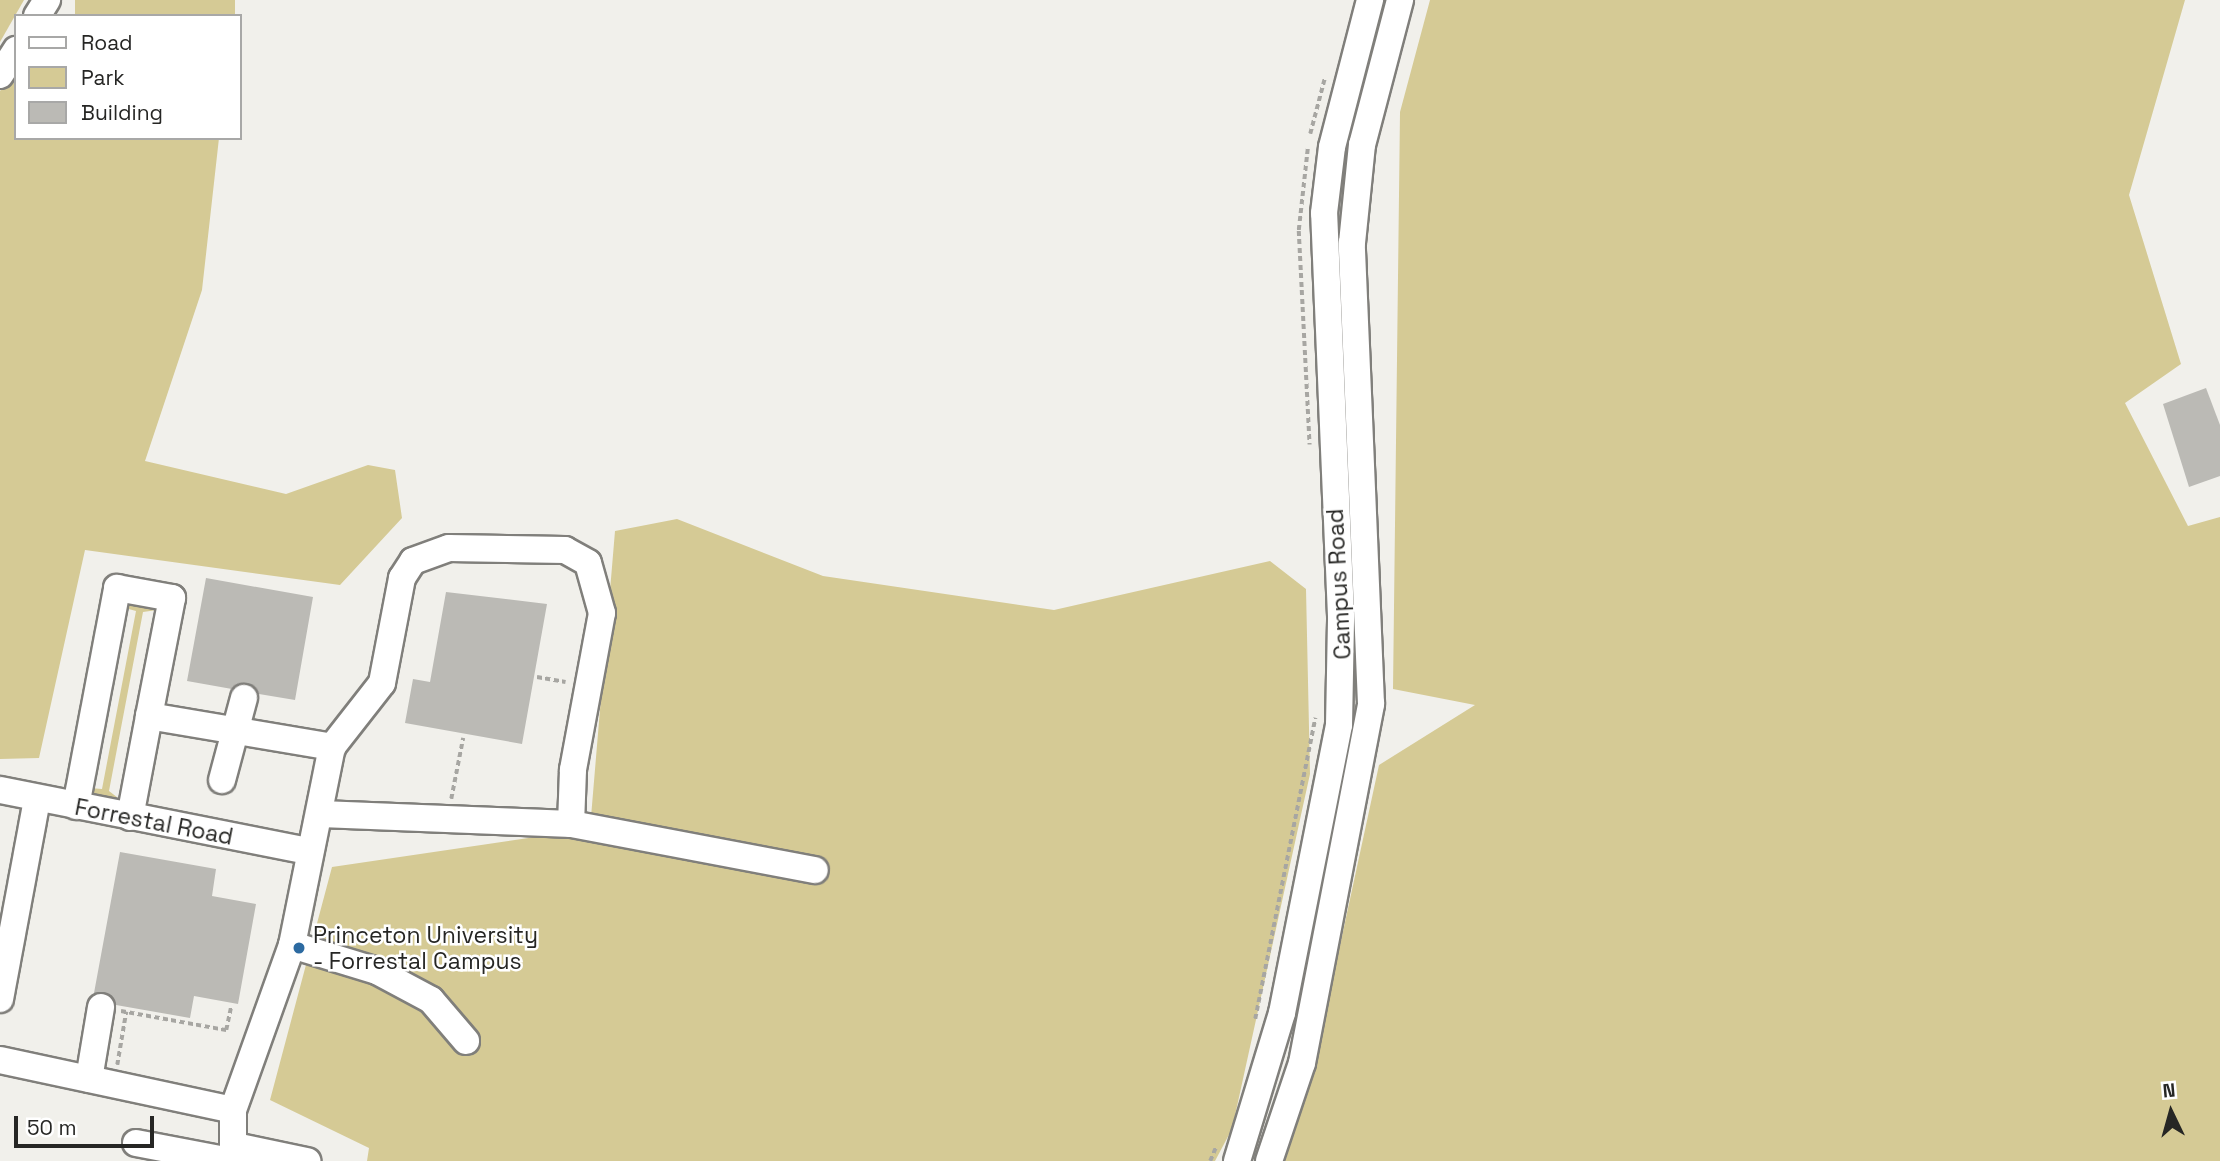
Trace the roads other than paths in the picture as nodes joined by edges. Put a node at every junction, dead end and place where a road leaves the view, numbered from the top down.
1 (1370, 0) edge
2 (1401, 0) edge
3 (14, 53) edge
4 (0, 75) edge
5 (244, 698) dead end
6 (149, 716) junction
7 (235, 730) junction
8 (332, 747) junction
9 (222, 780) dead end
10 (0, 790) edge
11 (37, 799) junction
12 (76, 806) junction
13 (321, 814) junction
14 (131, 817) junction
15 (571, 824) junction
16 (309, 851) junction
17 (815, 870) dead end
18 (11, 876) edge
19 (292, 945) junction
20 (0, 999) edge
21 (114, 1009) road end
22 (466, 1041) dead end
23 (0, 1059) edge
24 (89, 1079) junction
25 (233, 1110) junction
26 (136, 1143) dead end
27 (232, 1156) edge
28 (307, 1161) edge
29 (1237, 1161) edge
30 (1269, 1161) edge

1 - 29 street, Campus Road
2 - 30 street, Campus Road
3 - 4 street
5 - 7 street
6 - 7 street
6 - 12 street
6 - 14 street
7 - 8 street
7 - 9 street
8 - 13 street
8 - 15 street
10 - 11 street, Forrestal Road
11 - 12 street, Forrestal Road
11 - 18 street
12 - 14 street, Forrestal Road
13 - 15 street
13 - 16 street
14 - 16 street, Forrestal Road
15 - 17 street
16 - 19 street
18 - 20 street
19 - 22 street
19 - 25 street
21 - 24 street
23 - 24 street
24 - 25 street
25 - 27 street
26 - 27 street
27 - 28 street

